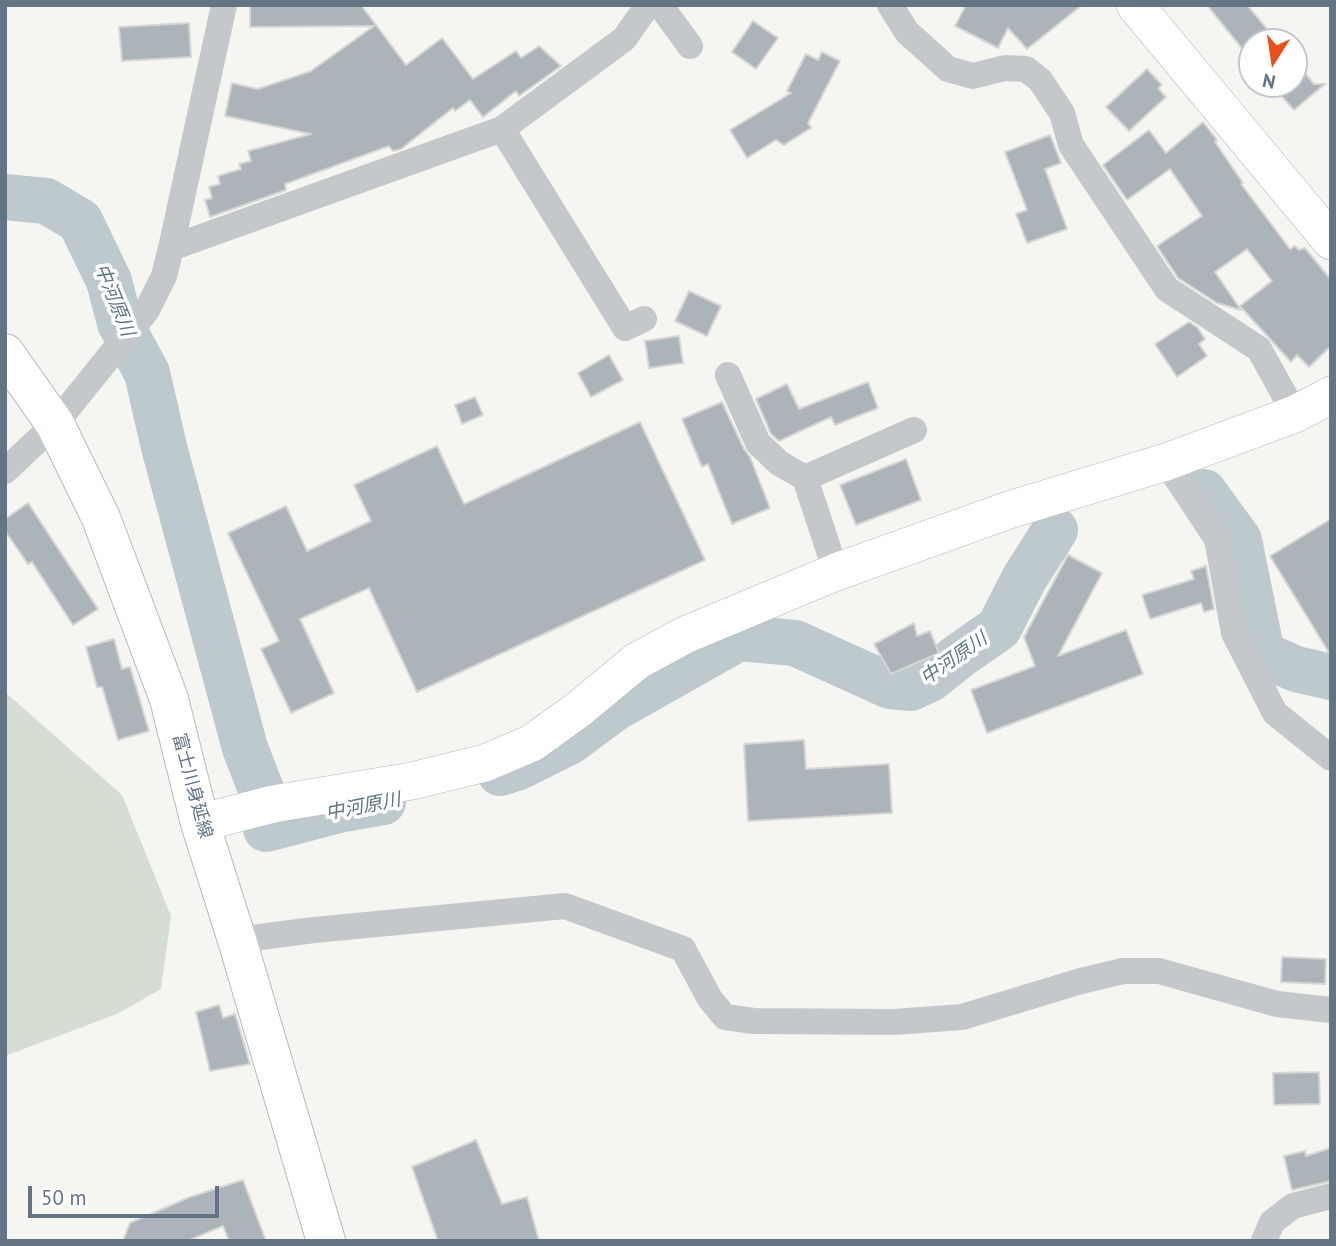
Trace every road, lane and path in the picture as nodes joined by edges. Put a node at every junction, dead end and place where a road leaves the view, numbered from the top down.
1 (224, 5) edge
2 (648, 5) edge
3 (660, 5) edge
4 (890, 5) edge
5 (1135, 5) edge
6 (690, 46) dead end
7 (502, 129) junction
8 (1331, 241) edge
9 (171, 248) junction
10 (644, 319) dead end
11 (5, 353) edge
12 (728, 374) dead end
13 (1331, 395) edge
14 (1295, 414) junction
15 (55, 424) junction
16 (914, 430) dead end
17 (11, 457) edge
18 (1166, 462) junction
19 (805, 478) junction
20 (836, 572) junction
21 (1331, 758) edge
22 (213, 819) junction
23 (250, 938) junction
24 (1331, 1010) edge
25 (1331, 1196) edge
26 (326, 1241) edge
27 (1264, 1241) edge

1 - 9 street
2 - 7 street
3 - 6 street
4 - 14 street
5 - 8 street
7 - 9 street
7 - 10 street
9 - 15 street
11 - 15 main road, 富士川身延線
12 - 19 street
13 - 14 street
14 - 18 street
15 - 17 street
15 - 22 main road, 富士川身延線
16 - 19 street
18 - 20 street
18 - 21 street
19 - 20 street
20 - 22 street
22 - 23 main road, 富士川身延線
23 - 24 street
23 - 26 main road, 富士川身延線
25 - 27 street

